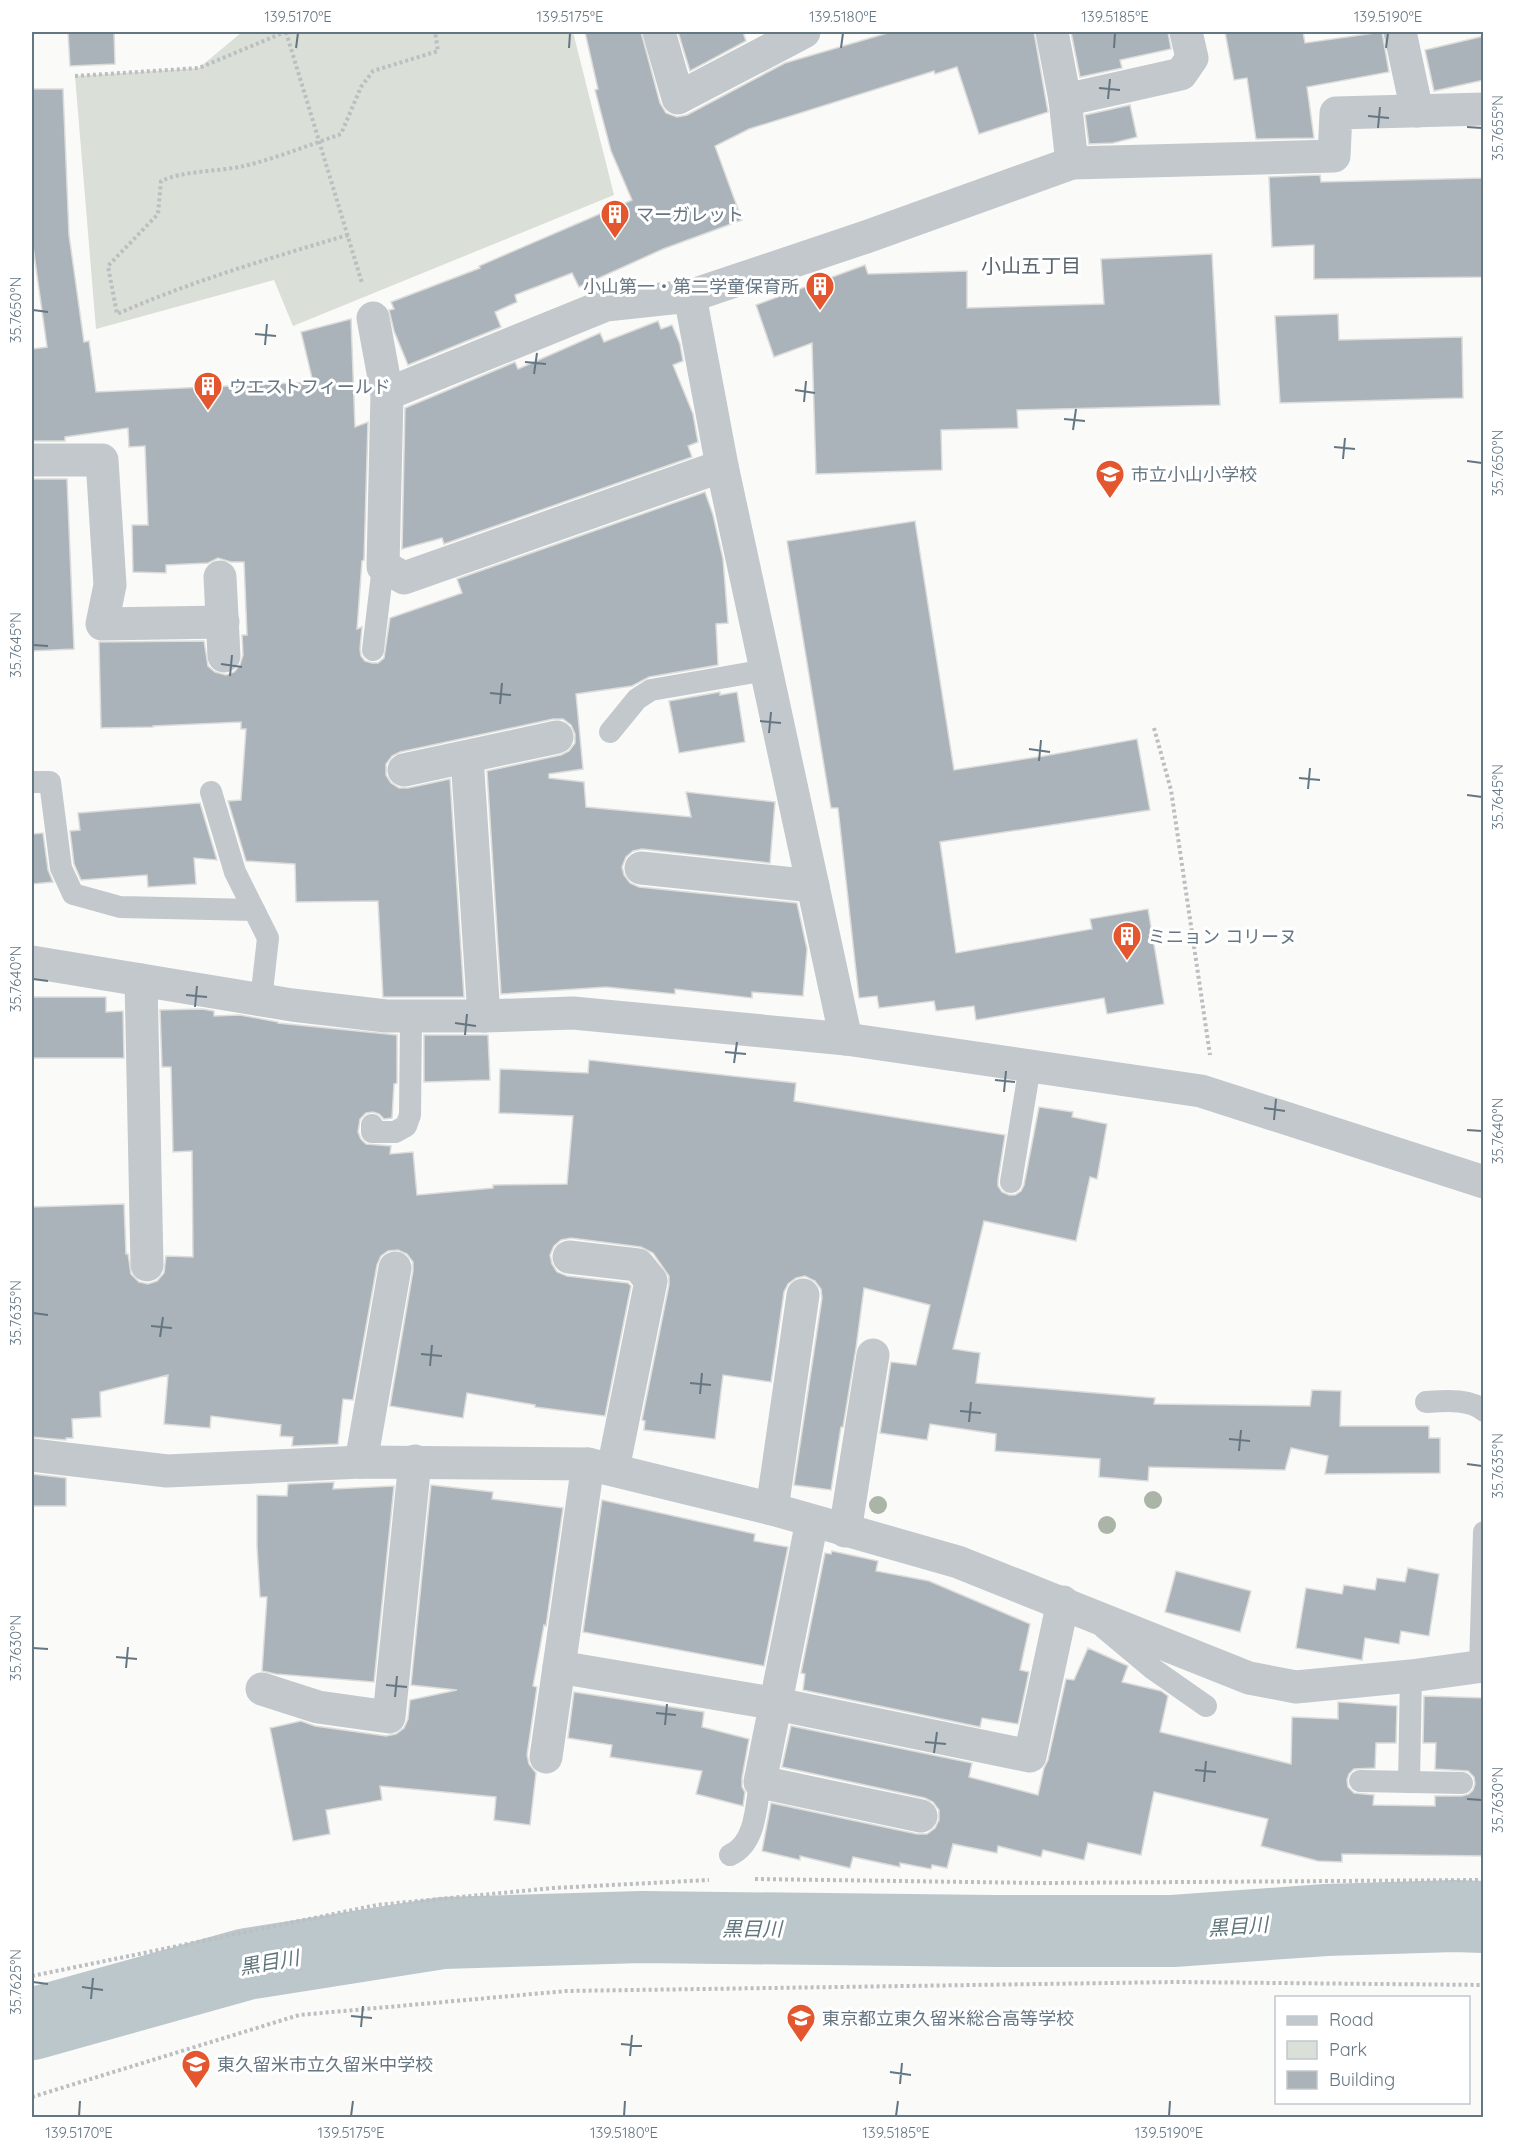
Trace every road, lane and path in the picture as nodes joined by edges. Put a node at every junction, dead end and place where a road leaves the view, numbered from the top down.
1 (286, 32) edge
2 (435, 32) edge
3 (659, 32) edge
4 (804, 32) edge
5 (1052, 32) edge
6 (1186, 32) edge
7 (1400, 32) edge
8 (75, 76) dead end
9 (1065, 100) junction
10 (1484, 109) edge
11 (1417, 111) junction
12 (320, 141) junction
13 (1072, 163) junction
14 (348, 235) junction
15 (690, 296) junction
16 (373, 318) joint
17 (387, 394) junction
18 (32, 460) edge
19 (722, 466) junction
20 (383, 566) junction
21 (220, 577) dead end
22 (223, 622) junction
23 (373, 650) dead end
24 (224, 656) dead end
25 (766, 670) junction
26 (1154, 728) dead end
27 (609, 732) dead end
28 (557, 736) dead end
29 (467, 757) junction
30 (404, 770) dead end
31 (32, 782) edge
32 (211, 792) dead end
33 (641, 868) dead end
34 (813, 886) junction
35 (254, 910) junction
36 (32, 962) edge
37 (141, 980) junction
38 (261, 1000) junction
39 (411, 1016) junction
40 (484, 1016) junction
41 (846, 1039) junction
42 (1030, 1066) junction
43 (1216, 1095) junction
44 (372, 1125) dead end
45 (1011, 1182) dead end
46 (1484, 1182) edge
47 (568, 1257) dead end
48 (147, 1265) dead end
49 (395, 1268) dead end
50 (803, 1295) dead end
51 (873, 1355) dead end
52 (1426, 1402) dead end
53 (1484, 1411) edge
54 (32, 1455) edge
55 (415, 1461) junction
56 (361, 1462) junction
57 (600, 1467) junction
58 (771, 1509) junction
59 (812, 1521) junction
60 (845, 1531) junction
61 (1484, 1532) edge
62 (1074, 1607) junction
63 (1482, 1666) edge
64 (559, 1667) junction
65 (1411, 1676) junction
66 (262, 1689) dead end
67 (777, 1704) junction
68 (1206, 1706) dead end
69 (546, 1757) dead end
70 (1360, 1781) dead end
71 (760, 1782) junction
72 (1409, 1782) junction
73 (1462, 1783) dead end
74 (921, 1816) dead end
75 (730, 1855) dead end
76 (747, 1879) dead end
77 (712, 1880) dead end
78 (1484, 1880) edge
79 (32, 1976) edge
80 (1484, 1985) edge
81 (32, 2097) edge

1 - 8 path
1 - 12 path
2 - 12 path
3 - 4 street
5 - 9 street
6 - 9 street
7 - 11 street
9 - 13 street
10 - 11 street
11 - 13 street
12 - 14 path
12 - 14 path
13 - 15 street
14 - 16 path
15 - 17 street
15 - 19 street
16 - 17 street
17 - 20 street
18 - 22 street
19 - 20 street
19 - 25 street
20 - 23 lane
21 - 22 street
22 - 24 street
25 - 27 lane
25 - 34 street
26 - 43 path
28 - 29 street
29 - 30 street
29 - 40 street
31 - 35 lane
32 - 35 lane
33 - 34 street
34 - 41 street
35 - 38 lane
36 - 37 street
37 - 38 street
37 - 48 street
38 - 39 street
39 - 40 street
39 - 44 lane
40 - 41 street
41 - 42 street
42 - 43 street
42 - 45 lane
43 - 46 street
47 - 57 street
49 - 56 street
50 - 58 street
51 - 60 street
52 - 53 lane
54 - 56 street
55 - 56 street
55 - 57 street
55 - 66 street
57 - 58 street
57 - 64 street
58 - 59 street
59 - 60 street
59 - 67 street
60 - 62 street
61 - 63 lane
62 - 65 street
62 - 67 street
62 - 68 lane
63 - 65 street
64 - 67 street
64 - 69 street
65 - 72 lane
67 - 71 street
70 - 72 lane
71 - 74 street
71 - 75 lane
72 - 73 lane
76 - 78 path
77 - 79 path
80 - 81 path

